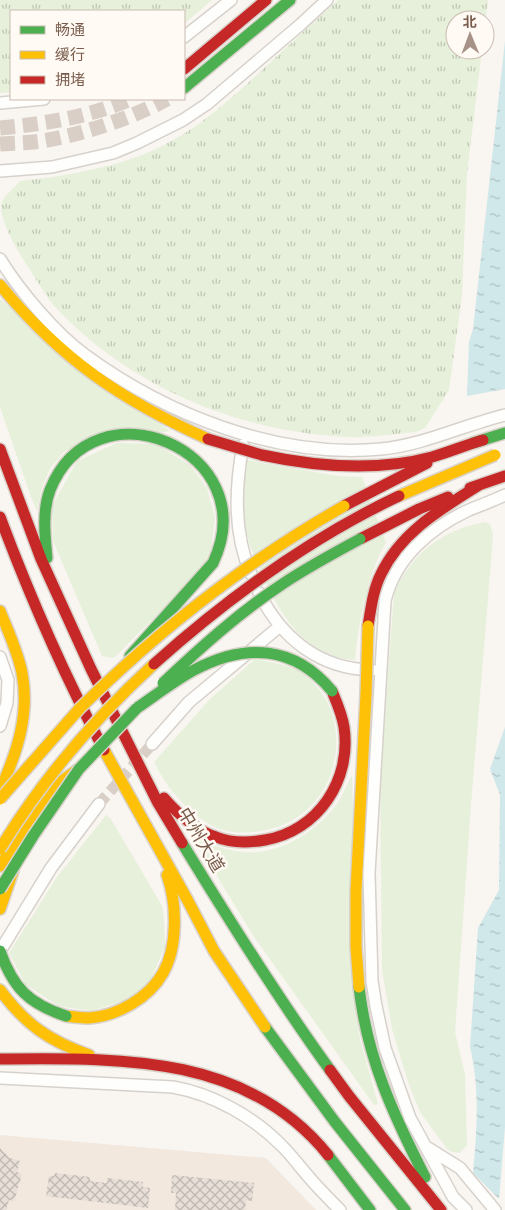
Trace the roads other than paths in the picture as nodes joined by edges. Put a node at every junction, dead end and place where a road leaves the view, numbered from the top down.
1 (231, 0) edge
2 (266, 0) edge
3 (290, 0) edge
4 (327, 0) edge
5 (185, 36) edge
6 (185, 68) edge
7 (185, 87) edge
8 (35, 100) edge
9 (0, 104) edge
10 (0, 171) edge
11 (0, 259) edge
12 (0, 284) edge
13 (505, 415) edge
14 (505, 433) edge
15 (245, 434) junction
16 (483, 440) junction
17 (505, 448) edge
18 (0, 449) edge
19 (505, 476) edge
20 (479, 485) junction
21 (505, 495) edge
22 (0, 517) edge
23 (49, 578) junction
24 (0, 610) edge
25 (280, 626) junction
26 (0, 657) edge
27 (381, 670) junction
28 (105, 684) junction
29 (4, 690) edge
30 (136, 708) junction
31 (0, 726) edge
32 (152, 744) tunnel mouth
33 (79, 769) junction
34 (143, 773) junction
35 (0, 790) edge
36 (0, 798) edge
37 (99, 804) tunnel mouth
38 (0, 849) edge
39 (160, 852) junction
40 (15, 864) junction
41 (0, 866) edge
42 (0, 889) edge
43 (0, 909) edge
44 (0, 951) edge
45 (0, 990) edge
46 (0, 1059) edge
47 (115, 1062) junction
48 (0, 1078) edge
49 (427, 1147) junction
50 (454, 1198) junction
51 (340, 1210) edge
52 (370, 1210) edge
53 (405, 1210) edge
54 (441, 1210) edge
55 (460, 1210) edge
56 (466, 1210) edge
57 (495, 1210) edge

1 - 5 street
2 - 6 main road
3 - 7 main road
4 - 10 street
8 - 9 street
11 - 15 street
12 - 16 main road, bridge
13 - 15 street
14 - 16 main road
15 - 25 street
16 - 28 main road, bridge
17 - 38 main road, bridge
18 - 23 main road, 中州大道
19 - 20 main road
20 - 30 main road, bridge
20 - 54 main road, bridge
21 - 27 street
22 - 39 main road
23 - 28 main road, bridge
23 - 34 main road, 中州大道
24 - 35 main road
25 - 27 street
25 - 32 street
26 - 29 street
27 - 49 street
28 - 36 main road, bridge
29 - 31 street
30 - 33 main road, bridge
30 - 34 main road, bridge
33 - 40 main road, bridge
33 - 41 main road
34 - 54 main road, 中州大道
37 - 44 street
39 - 44 main road, bridge
39 - 53 main road
40 - 42 main road, bridge
40 - 43 main road, bridge
45 - 47 main road
46 - 47 main road
47 - 52 main road
48 - 51 street
49 - 50 street
49 - 57 street
50 - 55 street
50 - 56 street

